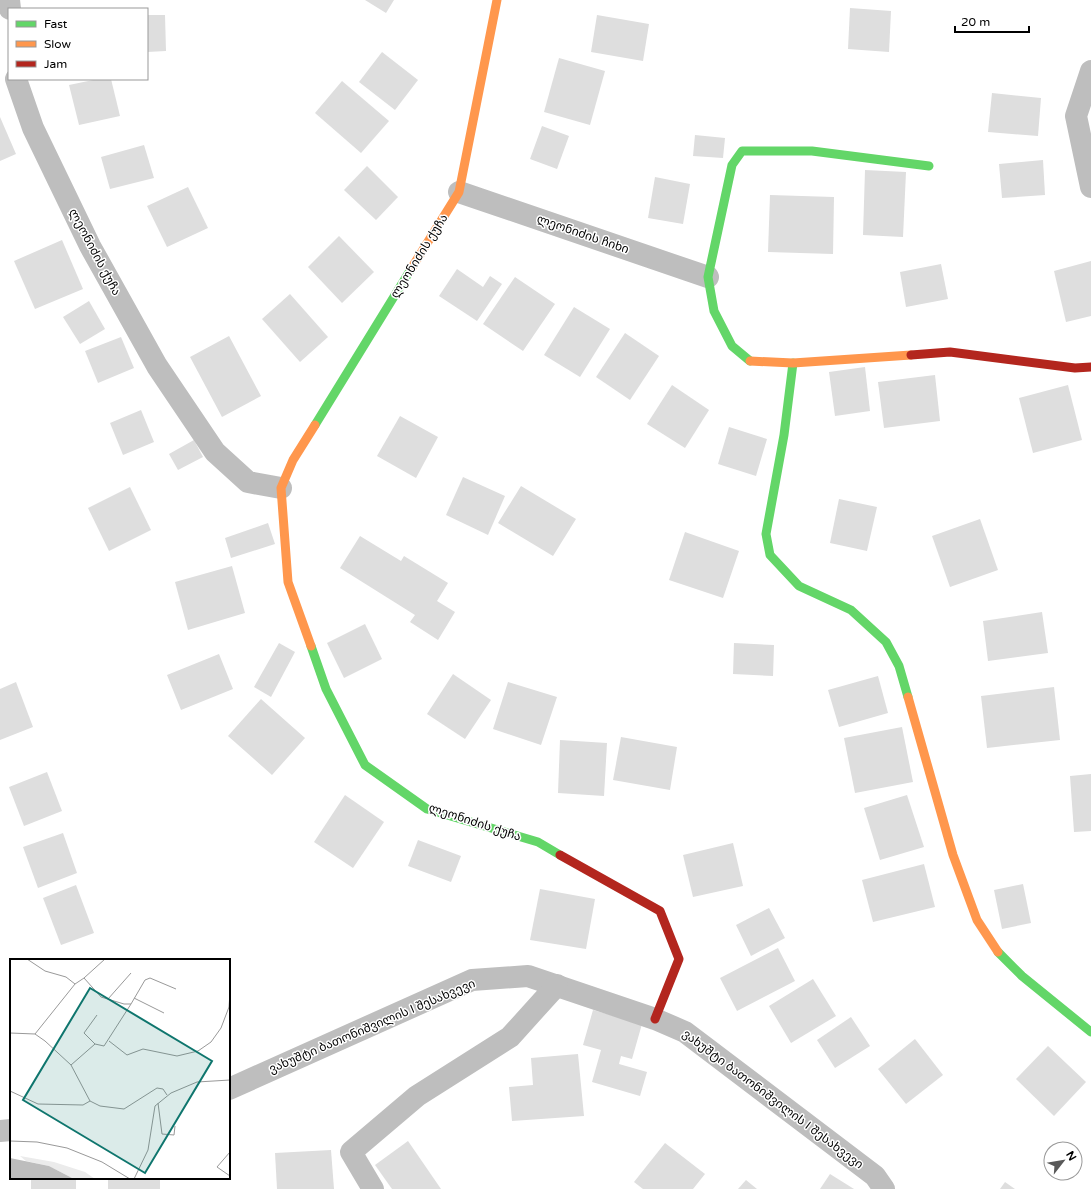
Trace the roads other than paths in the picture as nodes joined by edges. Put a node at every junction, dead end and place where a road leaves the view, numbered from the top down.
1 (497, 0) edge
2 (1091, 71) edge
3 (16, 80) edge
4 (929, 166) dead end
5 (1091, 187) edge
6 (459, 192) junction
7 (708, 277) junction
8 (793, 363) junction
9 (1091, 367) edge
10 (280, 488) junction
11 (557, 985) junction
12 (655, 1019) junction
13 (1091, 1032) edge
14 (230, 1089) edge
15 (10, 1130) edge
16 (0, 1131) edge
17 (373, 1189) edge
18 (884, 1189) edge

1 - 6 street, ლეონიძის ქუჩა
2 - 5 street
3 - 10 street, ლეონიძის ქუჩა
4 - 7 street
6 - 7 street, ლეონიძის ჩიხი
6 - 10 street, ლეონიძის ქუჩა
7 - 8 street
8 - 9 street
8 - 13 street
10 - 12 street, ლეონიძის ქუჩა
11 - 12 street, ვახუშტი ბათონიშვილის I შესახვევი
11 - 14 street, ვახუშტი ბათონიშვილის I შესახვევი
11 - 17 street
12 - 18 street, ვახუშტი ბათონიშვილის I შესახვევი
15 - 16 street

